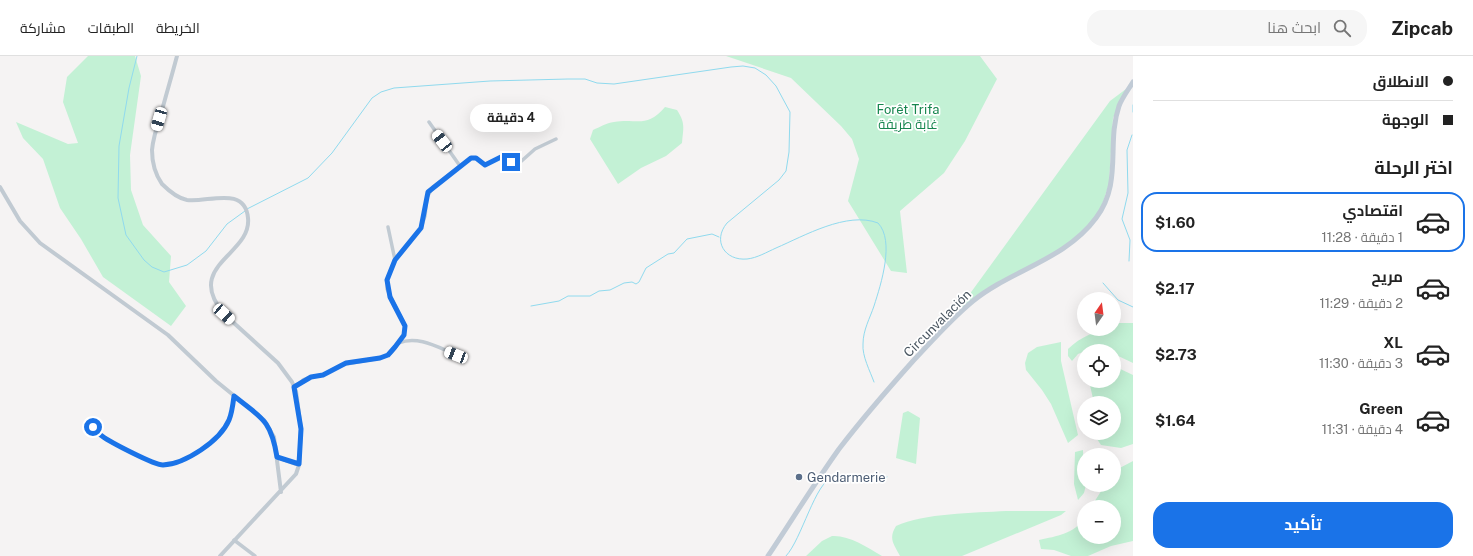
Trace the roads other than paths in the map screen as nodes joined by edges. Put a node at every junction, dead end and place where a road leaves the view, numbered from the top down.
1 (177, 56) edge
2 (1133, 82) edge
3 (429, 122) dead end
4 (556, 139) dead end
5 (460, 166) junction
6 (0, 187) edge
7 (388, 227) dead end
8 (395, 260) junction
9 (398, 343) junction
10 (456, 355) dead end
11 (294, 387) junction
12 (234, 396) junction
13 (93, 427) dead end
14 (277, 457) junction
15 (299, 464) junction
16 (281, 492) junction
17 (234, 540) junction
18 (220, 556) edge
19 (255, 556) edge
20 (768, 556) edge

1 - 11 street
2 - 20 main road, Circunvalación
3 - 5 street
4 - 5 street
5 - 8 street
6 - 12 street
7 - 8 street
8 - 9 street
9 - 10 street
9 - 11 street
11 - 15 street
12 - 13 street
12 - 14 street
14 - 15 street
14 - 16 street
15 - 16 street
16 - 17 street
17 - 18 street
17 - 19 street

